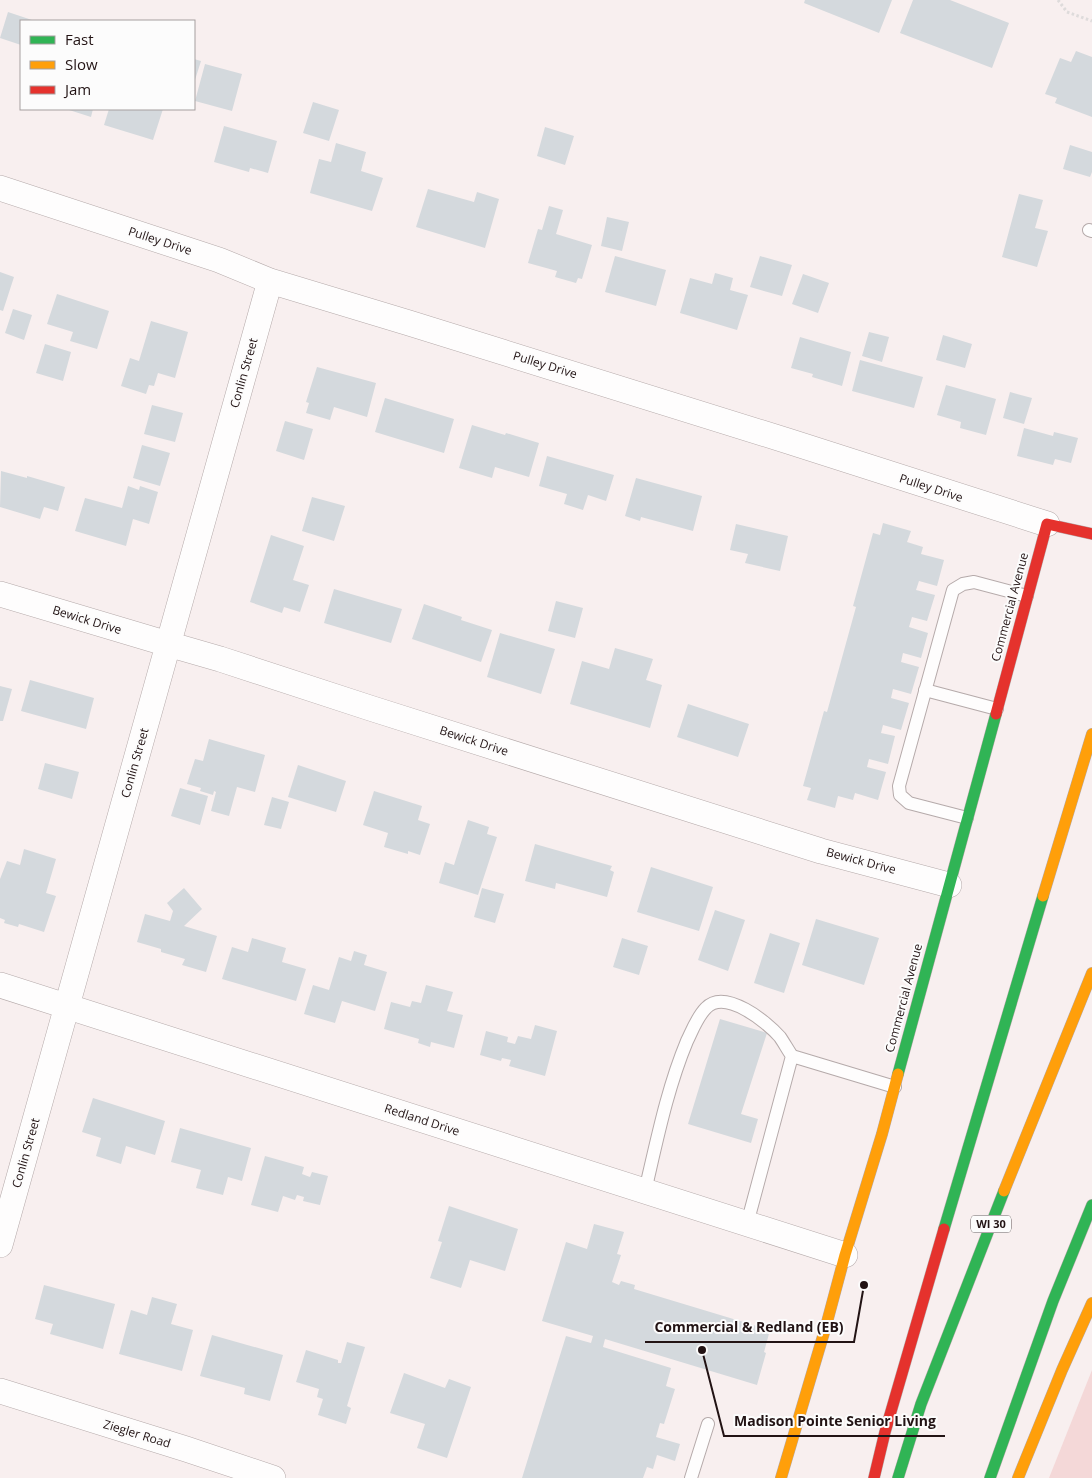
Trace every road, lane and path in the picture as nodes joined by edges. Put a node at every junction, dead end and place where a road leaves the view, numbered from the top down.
1 (1058, 0) edge
2 (1092, 21) edge
3 (0, 188) edge
4 (270, 281) junction
5 (1046, 524) junction
6 (1092, 534) edge
7 (0, 594) edge
8 (1027, 596) junction
9 (168, 644) junction
10 (925, 690) junction
11 (996, 709) junction
12 (1092, 734) edge
13 (967, 818) junction
14 (949, 884) junction
15 (1092, 973) edge
16 (0, 985) edge
17 (67, 1006) junction
18 (792, 1056) junction
19 (895, 1087) junction
20 (645, 1191) junction
21 (1092, 1204) edge
22 (747, 1224) junction
23 (0, 1244) edge
24 (845, 1255) junction
25 (1092, 1303) edge
26 (0, 1391) edge
27 (708, 1424) dead end
28 (273, 1478) edge
29 (691, 1478) edge
30 (781, 1478) edge
31 (874, 1478) edge
32 (898, 1478) edge
33 (990, 1478) edge
34 (1018, 1478) edge

1 - 2 path
3 - 4 street, Pulley Drive
4 - 5 street, Pulley Drive
4 - 9 street, Conlin Street
5 - 6 main road, Pulley Drive
5 - 8 main road, Commercial Avenue
7 - 9 street, Bewick Drive
8 - 10 lane
8 - 11 main road, Commercial Avenue
9 - 14 street, Bewick Drive
9 - 17 street, Conlin Street
10 - 11 lane
10 - 13 lane
11 - 13 main road, Commercial Avenue
12 - 31 main road
13 - 14 main road, Commercial Avenue
14 - 19 main road, Commercial Avenue
15 - 32 main road, WI 30
16 - 17 street, Redland Drive
17 - 20 street, Redland Drive
17 - 23 street, Conlin Street
18 - 19 lane
18 - 20 lane
18 - 22 lane
19 - 24 main road, Commercial Avenue
20 - 22 street, Redland Drive
21 - 33 main road
22 - 24 street, Redland Drive
24 - 30 main road, Commercial Avenue
25 - 34 main road
26 - 28 street, Ziegler Road
27 - 29 lane

